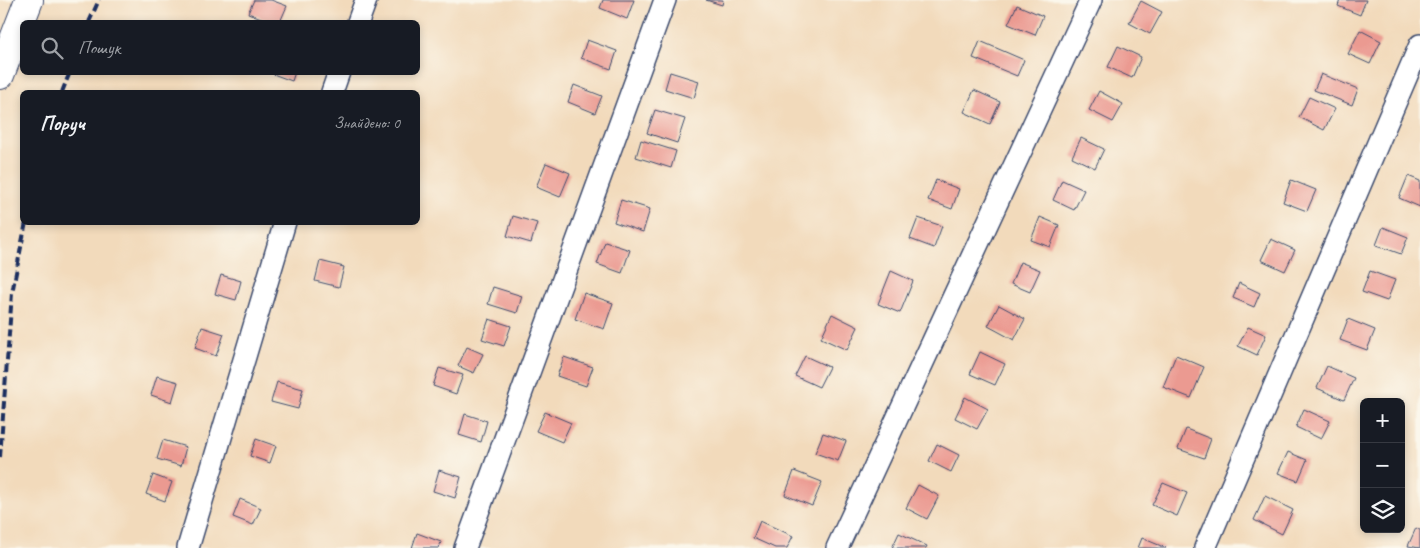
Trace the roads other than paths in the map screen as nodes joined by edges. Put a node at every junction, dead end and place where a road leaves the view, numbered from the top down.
1 (28, 0) edge
2 (366, 0) edge
3 (665, 0) edge
4 (1091, 0) edge
5 (21, 20) edge
6 (359, 20) edge
7 (20, 21) edge
8 (1420, 45) edge
9 (0, 75) edge
10 (338, 75) edge
11 (333, 90) edge
12 (284, 225) edge
13 (188, 548) edge
14 (465, 548) edge
15 (837, 548) edge
16 (1205, 548) edge

1 - 5 main road
2 - 6 street
3 - 14 street
4 - 15 street
7 - 9 main road
8 - 16 street
10 - 11 street
12 - 13 street

